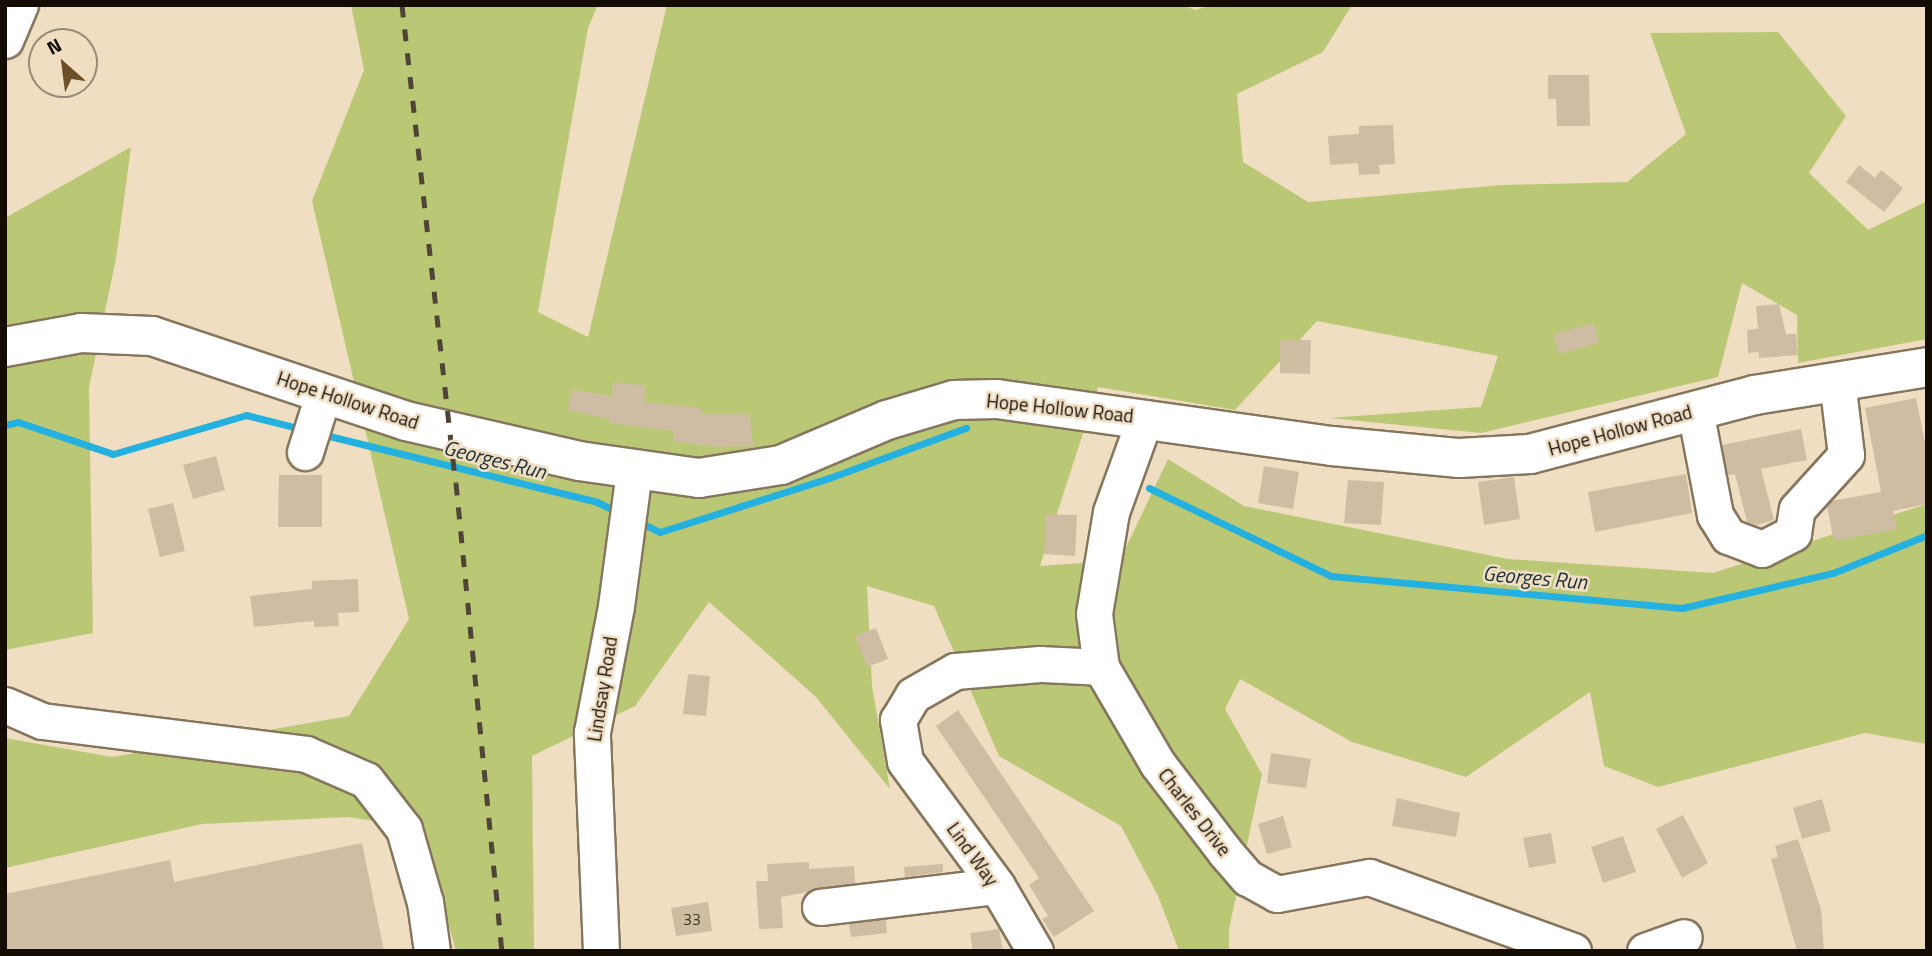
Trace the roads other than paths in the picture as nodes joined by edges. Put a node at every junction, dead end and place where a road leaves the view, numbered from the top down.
1 (20, 5) edge
2 (5, 40) edge
3 (5, 347) edge
4 (1927, 367) edge
5 (1837, 382) junction
6 (323, 395) junction
7 (1695, 410) junction
8 (1145, 418) junction
9 (305, 452) dead end
10 (632, 484) junction
11 (1101, 667) junction
12 (5, 705) edge
13 (997, 886) junction
14 (820, 907) dead end
15 (1684, 937) dead end
16 (432, 951) edge
17 (601, 951) edge
18 (1035, 951) edge
19 (1573, 951) edge
20 (1645, 951) edge

1 - 2 street
3 - 6 main road, Hope Hollow Road
4 - 5 main road, Hope Hollow Road
5 - 7 main road, Hope Hollow Road
5 - 7 street
6 - 9 street
6 - 10 main road, Hope Hollow Road
7 - 8 main road, Hope Hollow Road
8 - 10 main road, Hope Hollow Road
8 - 11 street, Charles Drive
10 - 17 street, Lindsay Road
11 - 13 street, Lind Way
11 - 19 street, Charles Drive
12 - 16 street
13 - 14 street
13 - 18 street, Lind Way
15 - 20 street

